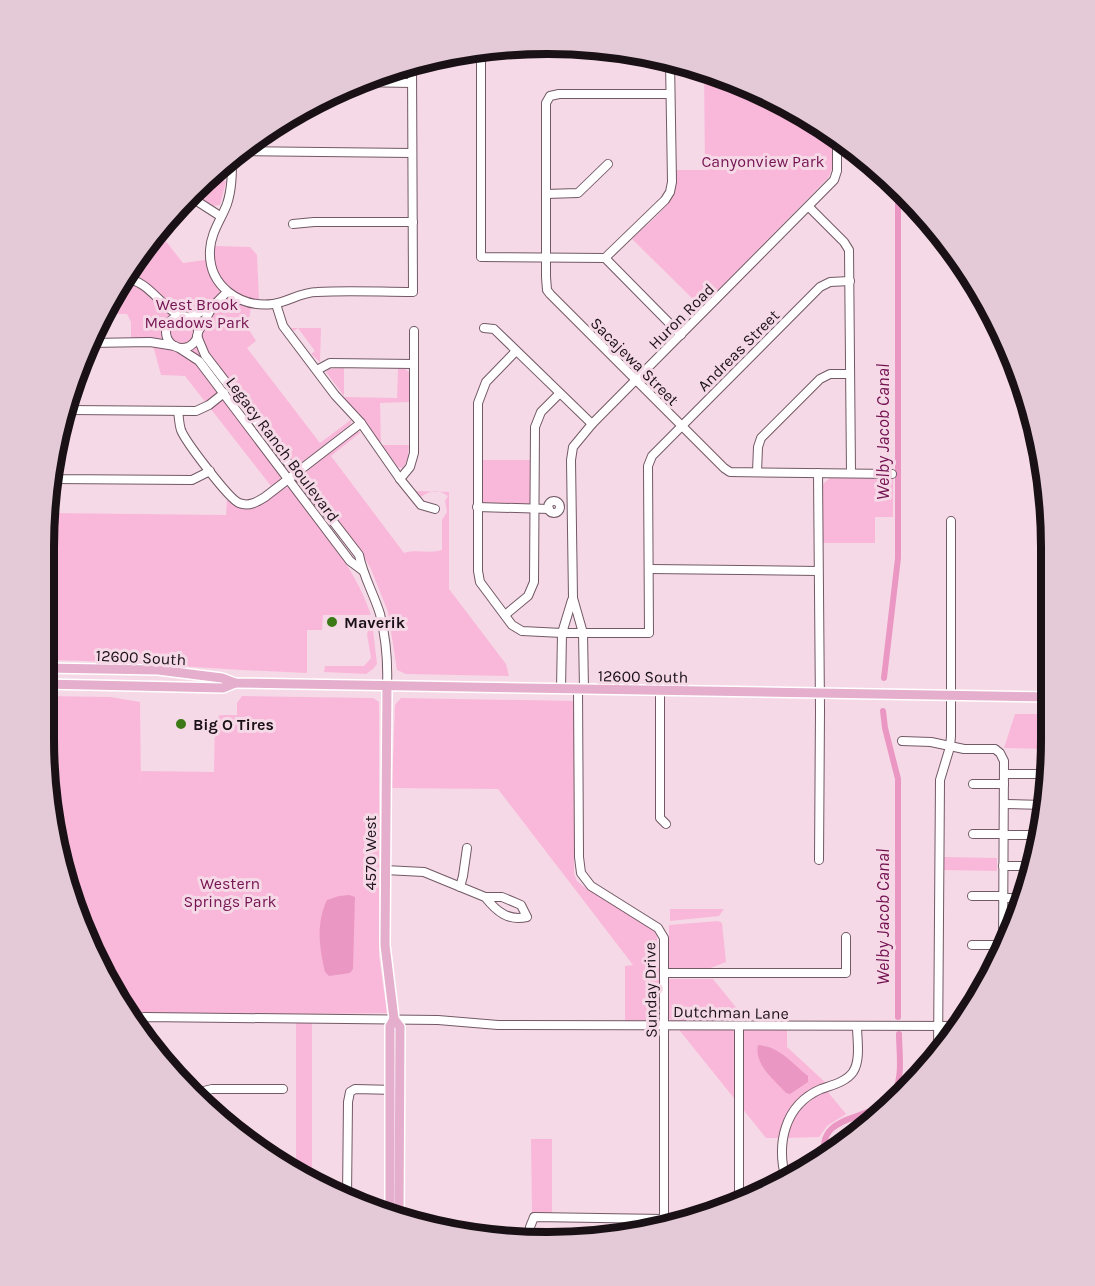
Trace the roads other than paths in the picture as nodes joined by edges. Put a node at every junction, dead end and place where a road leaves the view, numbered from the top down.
1 (480, 58) edge
2 (670, 70) edge
3 (412, 73) edge
4 (384, 82) edge
5 (412, 82) junction
6 (670, 94) junction
7 (837, 148) edge
8 (252, 152) edge
9 (412, 153) junction
10 (608, 164) dead end
11 (232, 168) edge
12 (546, 194) junction
13 (197, 201) edge
14 (809, 207) junction
15 (220, 216) junction
16 (413, 222) junction
17 (293, 224) dead end
18 (546, 257) junction
19 (605, 258) junction
20 (850, 280) junction
21 (132, 281) edge
22 (227, 292) junction
23 (163, 304) junction
24 (276, 304) junction
25 (213, 306) junction
26 (186, 317) junction
27 (484, 328) dead end
28 (166, 329) junction
29 (414, 331) dead end
30 (197, 335) junction
31 (681, 335) junction
32 (150, 342) junction
33 (99, 343) edge
34 (177, 347) junction
35 (516, 351) junction
36 (414, 364) junction
37 (317, 370) junction
38 (850, 374) junction
39 (635, 381) junction
40 (224, 393) junction
41 (559, 394) junction
42 (74, 410) edge
43 (178, 411) junction
44 (361, 423) junction
45 (592, 424) junction
46 (681, 426) junction
47 (210, 471) junction
48 (757, 472) junction
49 (818, 473) junction
50 (851, 473) junction
51 (892, 474) dead end
52 (293, 476) junction
53 (59, 479) edge
54 (400, 479) junction
55 (477, 507) junction
56 (534, 507) junction
57 (572, 507) junction
58 (435, 509) dead end
59 (951, 521) dead end
60 (650, 569) junction
61 (818, 571) junction
62 (573, 598) junction
63 (505, 615) junction
64 (562, 633) junction
65 (583, 633) junction
66 (54, 668) edge
67 (235, 683) junction
68 (54, 684) edge
69 (387, 686) junction
70 (561, 689) junction
71 (581, 689) junction
72 (660, 692) junction
73 (820, 694) junction
74 (951, 696) junction
75 (1041, 697) edge
76 (902, 741) dead end
77 (950, 747) junction
78 (1004, 774) junction
79 (1040, 774) edge
80 (973, 784) dead end
81 (1004, 784) junction
82 (1004, 804) junction
83 (1037, 805) edge
84 (666, 824) dead end
85 (973, 834) dead end
86 (1004, 834) junction
87 (1032, 835) edge
88 (467, 848) dead end
89 (819, 860) dead end
90 (1003, 866) junction
91 (1024, 866) edge
92 (385, 870) junction
93 (460, 887) junction
94 (972, 896) dead end
95 (485, 897) junction
96 (1003, 897) junction
97 (1015, 898) edge
98 (1006, 920) edge
99 (846, 937) dead end
100 (972, 945) dead end
101 (995, 946) edge
102 (664, 973) junction
103 (141, 1018) edge
104 (394, 1019) junction
105 (664, 1025) junction
106 (739, 1026) junction
107 (857, 1026) junction
108 (939, 1026) junction
109 (948, 1026) edge
110 (939, 1040) edge
111 (283, 1089) dead end
112 (395, 1090) junction
113 (204, 1092) edge
114 (784, 1171) edge
115 (348, 1189) edge
116 (739, 1193) edge
117 (390, 1206) edge
118 (399, 1209) edge
119 (664, 1218) edge
120 (650, 1221) edge
121 (530, 1231) edge

1 - 18 street
2 - 6 street
3 - 5 street
4 - 5 street
5 - 9 street
6 - 12 street, Sacajewa Street
6 - 19 street
7 - 14 street, Huron Road
8 - 9 street
9 - 16 street
10 - 12 street
11 - 15 street
12 - 18 street, Sacajewa Street
13 - 15 street
14 - 20 street
14 - 31 street, Huron Road
15 - 22 street
16 - 17 street
16 - 24 street
18 - 19 street
18 - 39 street, Sacajewa Street
19 - 31 street
20 - 38 street
20 - 46 street, Andreas Street
21 - 23 street
22 - 24 street
22 - 25 street
23 - 26 street
23 - 28 street
24 - 37 street
25 - 26 street
25 - 30 street
26 - 28 street
26 - 30 street
27 - 35 street
28 - 32 street
28 - 34 street
29 - 36 street
30 - 34 street
30 - 52 street, Legacy Ranch Boulevard
31 - 39 street, Huron Road
32 - 33 street
32 - 34 street
34 - 40 street, Legacy Ranch Boulevard
35 - 41 street
35 - 55 street
36 - 37 street
36 - 54 street
37 - 44 street
38 - 48 street
38 - 50 street
39 - 45 street, Huron Road
39 - 46 street, Sacajewa Street
40 - 43 street
40 - 52 street, Legacy Ranch Boulevard
41 - 45 street
41 - 56 street
42 - 43 street
43 - 47 street
44 - 52 street
44 - 54 street
45 - 57 street, Huron Road
46 - 48 street, Sacajewa Street
46 - 60 street, Andreas Street
47 - 52 street
47 - 53 street
48 - 49 street, Sacajewa Street
49 - 50 street, Sacajewa Street
49 - 61 street
50 - 51 street, Sacajewa Street
52 - 69 street, Legacy Ranch Boulevard
54 - 58 street
55 - 56 street
55 - 63 street
56 - 57 street
56 - 63 street
57 - 62 street, Huron Road
59 - 74 street
60 - 61 street
60 - 65 street, Andreas Street
61 - 73 street
62 - 64 street, Huron Road
62 - 65 street, Huron Road
63 - 64 street
64 - 65 street
64 - 70 street, Huron Road
65 - 71 street, Huron Road
66 - 67 main road, 12600 South
67 - 68 main road, 12600 South
67 - 69 main road, 12600 South
69 - 70 main road, 12600 South
69 - 92 main road, 4570 West
70 - 71 main road, 12600 South
71 - 72 main road, 12600 South
71 - 102 street, Sunday Drive
72 - 73 main road, 12600 South
72 - 84 street
73 - 74 main road, 12600 South
73 - 89 street
74 - 75 main road, 12600 South
74 - 77 street
76 - 77 street
77 - 78 street
77 - 108 street
78 - 79 street
78 - 81 street
80 - 81 street
81 - 82 street
82 - 83 street
82 - 86 street
85 - 86 street
86 - 87 street
86 - 90 street
88 - 93 street
90 - 91 street
90 - 96 street
92 - 93 street
92 - 104 main road, 4570 West
93 - 95 street
94 - 96 street
95 - 95 street
96 - 97 street
96 - 98 street
99 - 102 street
100 - 101 street
102 - 105 street, Sunday Drive
103 - 104 street, Dutchman Lane
104 - 105 street, Dutchman Lane
104 - 112 main road, 4570 West
105 - 106 street, Dutchman Lane
105 - 119 street, Sunday Drive
106 - 107 street, Dutchman Lane
106 - 116 street
107 - 108 street, Dutchman Lane
107 - 114 street
108 - 109 street, Dutchman Lane
108 - 110 street
111 - 113 street
112 - 115 street
112 - 117 main road, 4570 West
112 - 118 main road, 4570 West
120 - 121 street

